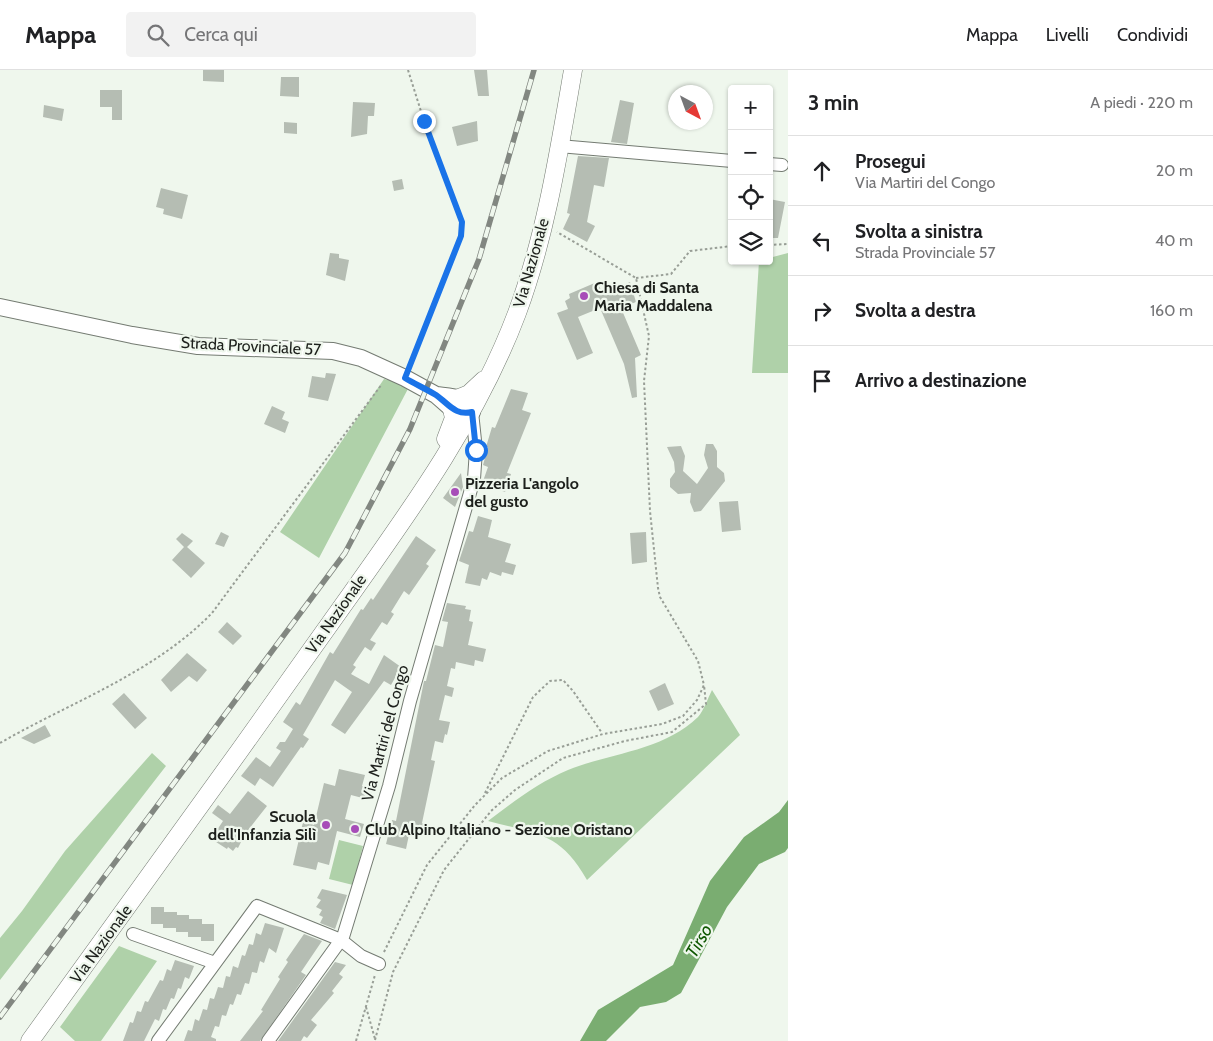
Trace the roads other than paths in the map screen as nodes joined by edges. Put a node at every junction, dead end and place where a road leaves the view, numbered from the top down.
1 (573, 70) edge
2 (559, 146) junction
3 (728, 161) edge
4 (0, 307) edge
5 (490, 374) junction
6 (455, 403) junction
7 (472, 412) junction
8 (426, 487) junction
9 (133, 934) dead end
10 (341, 940) junction
11 (215, 964) junction
12 (379, 964) road end
13 (30, 1041) edge
14 (158, 1041) edge
15 (268, 1041) edge

1 - 2 main road, Via Nazionale
2 - 3 street
2 - 5 main road, Via Nazionale
4 - 6 street, Strada Provinciale 57
5 - 6 main road
5 - 7 main road, Via Nazionale
6 - 7 street
6 - 8 main road
7 - 8 main road, Via Nazionale
7 - 10 street, Via Martiri del Congo
8 - 13 main road, Via Nazionale
9 - 11 street
10 - 11 street
10 - 12 street
10 - 15 street, Via Martiri del Congo
11 - 14 street

